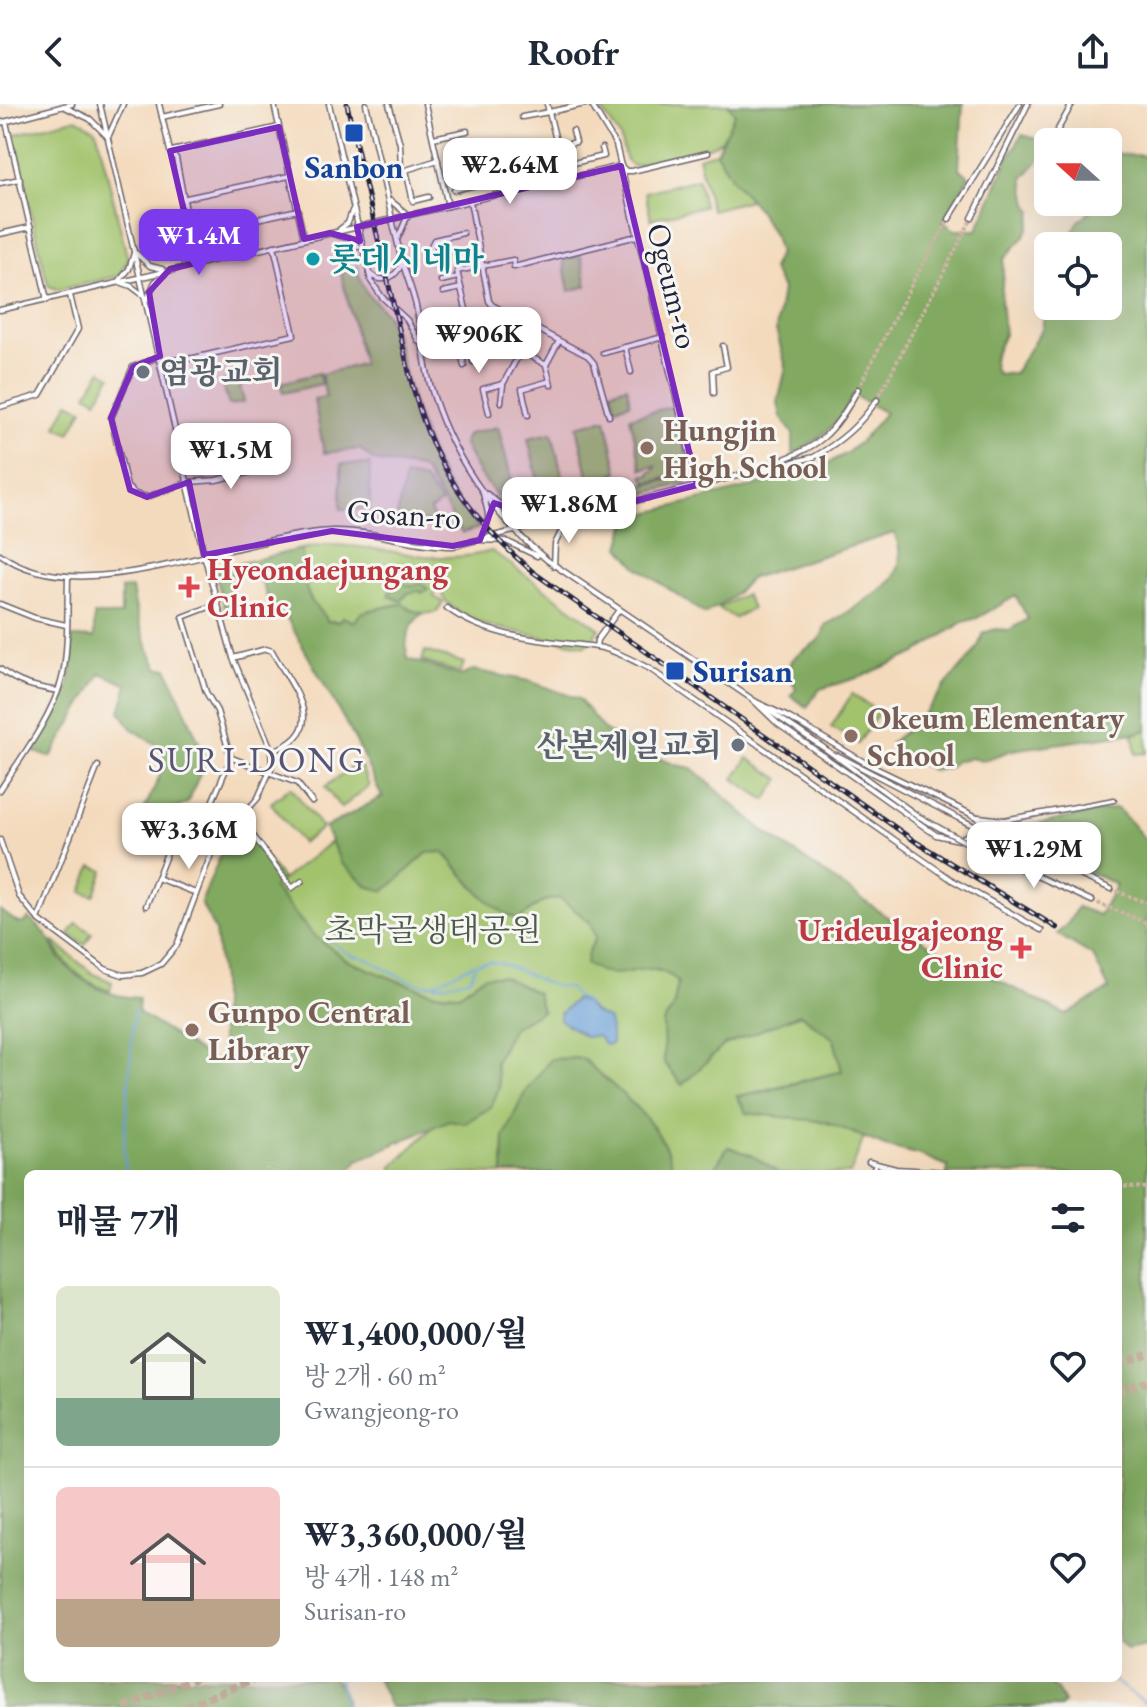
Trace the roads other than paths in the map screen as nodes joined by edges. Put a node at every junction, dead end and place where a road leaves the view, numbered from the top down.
1 (72, 104) edge
2 (100, 104) edge
3 (123, 104) edge
4 (159, 104) edge
5 (219, 104) edge
6 (274, 104) edge
7 (329, 104) edge
8 (366, 104) edge
9 (389, 104) edge
10 (425, 104) edge
11 (547, 104) edge
12 (585, 104) edge
13 (591, 104) edge
14 (1020, 104) edge
15 (1028, 104) edge
16 (1072, 104) edge
17 (64, 105) edge
18 (549, 112) junction
19 (162, 117) junction
20 (522, 117) dead end
21 (2, 122) edge
22 (279, 127) junction
23 (1059, 128) edge
24 (467, 131) dead end
25 (573, 131) dead end
26 (108, 138) junction
27 (433, 138) junction
28 (500, 147) dead end
29 (557, 147) junction
30 (602, 148) dead end
31 (536, 150) dead end
32 (170, 151) junction
33 (708, 153) dead end
34 (438, 160) junction
35 (471, 164) dead end
36 (561, 166) junction
37 (621, 166) junction
38 (527, 173) junction
39 (383, 174) junction
40 (290, 176) junction
41 (20, 179) junction
42 (565, 179) junction
43 (495, 181) junction
44 (0, 183) edge
45 (462, 188) junction
46 (454, 190) dead end
47 (429, 197) dead end
48 (182, 199) junction
49 (389, 200) junction
50 (470, 201) junction
51 (353, 204) junction
52 (448, 206) junction
53 (298, 210) junction
54 (408, 215) junction
55 (393, 218) junction
56 (972, 218) tunnel mouth
57 (949, 219) tunnel mouth
58 (31, 227) junction
59 (357, 227) junction
60 (330, 233) junction
61 (463, 233) dead end
62 (0, 234) edge
63 (189, 234) junction
64 (638, 236) junction
65 (304, 239) junction
66 (397, 240) junction
67 (274, 246) junction
68 (362, 250) junction
69 (135, 251) junction
70 (453, 251) dead end
71 (402, 262) junction
72 (196, 263) junction
73 (482, 266) junction
74 (170, 269) junction
75 (367, 271) junction
76 (140, 276) junction
77 (458, 277) junction
78 (441, 281) dead end
79 (118, 282) junction
80 (461, 288) junction
81 (443, 292) dead end
82 (70, 295) junction
83 (47, 300) junction
84 (147, 301) junction
85 (496, 307) junction
86 (0, 310) edge
87 (482, 329) junction
88 (663, 337) junction
89 (559, 341) junction
90 (470, 345) junction
91 (723, 346) dead end
92 (625, 347) junction
93 (422, 348) junction
94 (521, 351) junction
95 (603, 353) dead end
96 (160, 359) junction
97 (473, 362) dead end
98 (546, 365) junction
99 (464, 366) dead end
100 (631, 372) dead end
101 (503, 384) junction
102 (858, 389) tunnel mouth
103 (714, 393) dead end
104 (877, 400) tunnel mouth
105 (486, 401) junction
106 (0, 407) edge
107 (489, 413) dead end
108 (528, 415) dead end
109 (609, 416) dead end
110 (269, 468) dead end
111 (757, 469) junction
112 (189, 482) junction
113 (697, 485) junction
114 (482, 490) junction
115 (567, 519) junction
116 (554, 522) junction
117 (515, 532) junction
118 (480, 540) junction
119 (0, 554) edge
120 (204, 555) junction
121 (547, 560) junction
122 (554, 566) junction
123 (68, 577) junction
124 (0, 604) edge
125 (217, 604) junction
126 (447, 608) dead end
127 (619, 610) junction
128 (66, 625) junction
129 (596, 647) junction
130 (233, 658) junction
131 (0, 669) edge
132 (58, 691) junction
133 (754, 701) junction
134 (824, 748) junction
135 (272, 751) junction
136 (231, 758) junction
137 (98, 766) dead end
138 (270, 774) junction
139 (0, 790) edge
140 (1114, 800) dead end
141 (312, 802) dead end
142 (977, 817) junction
143 (240, 818) junction
144 (1004, 820) junction
145 (975, 833) junction
146 (0, 840) edge
147 (157, 878) junction
148 (302, 881) dead end
149 (1111, 889) tunnel mouth
150 (196, 893) junction
151 (1092, 901) tunnel mouth
152 (146, 906) dead end
153 (38, 919) junction
154 (1041, 930) dead end
155 (869, 1162) dead end
156 (876, 1164) junction
157 (874, 1170) edge
158 (913, 1170) edge

1 - 17 street
2 - 26 street
3 - 26 street
4 - 19 street
5 - 19 street
6 - 22 street
7 - 51 street
8 - 39 street
9 - 39 street
10 - 27 street
11 - 18 street
12 - 18 street
13 - 37 street, Ogeum-ro
14 - 57 street
15 - 56 street
16 - 23 street
17 - 21 street
17 - 26 street
18 - 20 street
18 - 29 street
19 - 32 street
21 - 41 street
22 - 32 street
22 - 40 street
24 - 27 street
25 - 29 street
26 - 69 street
27 - 34 street
28 - 43 street
29 - 36 street
30 - 36 street
31 - 38 street
32 - 48 street
33 - 37 street
34 - 47 street
34 - 52 street
35 - 45 street
36 - 38 street
36 - 42 street
37 - 42 street
37 - 64 street, Ogeum-ro
38 - 43 street
39 - 49 street
40 - 48 street
40 - 53 street
41 - 44 street
41 - 58 street
42 - 50 street
43 - 45 street
45 - 46 street
48 - 63 street
49 - 54 street
49 - 55 street
50 - 52 street
50 - 73 street
51 - 59 street
51 - 60 street
52 - 54 street
53 - 63 street
53 - 65 street
54 - 55 street
54 - 66 street
55 - 59 street
55 - 66 street
58 - 62 street
58 - 83 street
59 - 60 street
59 - 68 street
60 - 65 street
60 - 68 street
61 - 70 street
63 - 72 street
64 - 73 street
64 - 88 street, Ogeum-ro
65 - 67 street
66 - 71 street
67 - 72 street
67 - 96 street
68 - 75 street
69 - 74 street
69 - 76 street
69 - 79 street
71 - 75 street
71 - 93 street
72 - 74 street
73 - 77 street
73 - 85 street
74 - 76 street
74 - 84 street
75 - 93 street
76 - 79 street
76 - 84 street
77 - 78 street
77 - 80 street
79 - 82 street
79 - 84 street
80 - 81 street
80 - 87 street
82 - 83 street
82 - 106 street
83 - 86 street
84 - 96 street
85 - 87 street
85 - 89 street
87 - 90 street
87 - 94 street
88 - 92 street
88 - 113 street, Ogeum-ro
89 - 98 street
89 - 109 street
90 - 97 street
90 - 99 street
91 - 103 street
92 - 95 street
92 - 100 street
93 - 114 street
94 - 98 street
94 - 101 street
96 - 112 street
96 - 112 street
98 - 108 street
101 - 105 street
101 - 105 street
102 - 111 street, Gosan-ro
104 - 111 street, Gosan-ro
105 - 107 street
110 - 112 street
111 - 113 street, Gosan-ro
112 - 120 street
113 - 115 street, Gosan-ro
114 - 116 street
114 - 117 street
114 - 118 street
115 - 116 street, Gosan-ro
115 - 122 street
116 - 117 street, Gosan-ro
117 - 118 street, Gosan-ro
117 - 121 street
118 - 120 street, Gosan-ro
118 - 121 street
119 - 123 street, Gosan-ro
120 - 123 street, Gosan-ro
120 - 125 street
121 - 122 street
122 - 127 street
123 - 128 street
124 - 128 street
125 - 130 street
125 - 136 street
126 - 129 street
127 - 129 street
127 - 133 street
128 - 132 street
129 - 154 street
130 - 135 street
130 - 135 street
131 - 132 street
132 - 139 street
133 - 134 street
133 - 142 street
133 - 145 street
134 - 149 street, bridge
134 - 151 street, bridge
135 - 138 street
136 - 138 street
136 - 147 street
137 - 153 street
138 - 141 street
138 - 143 street
140 - 144 street
142 - 144 street
142 - 145 street
143 - 148 street
143 - 150 street
144 - 145 street
146 - 153 street
147 - 150 street
147 - 152 street
150 - 153 street
155 - 156 street
156 - 157 street
156 - 158 street

